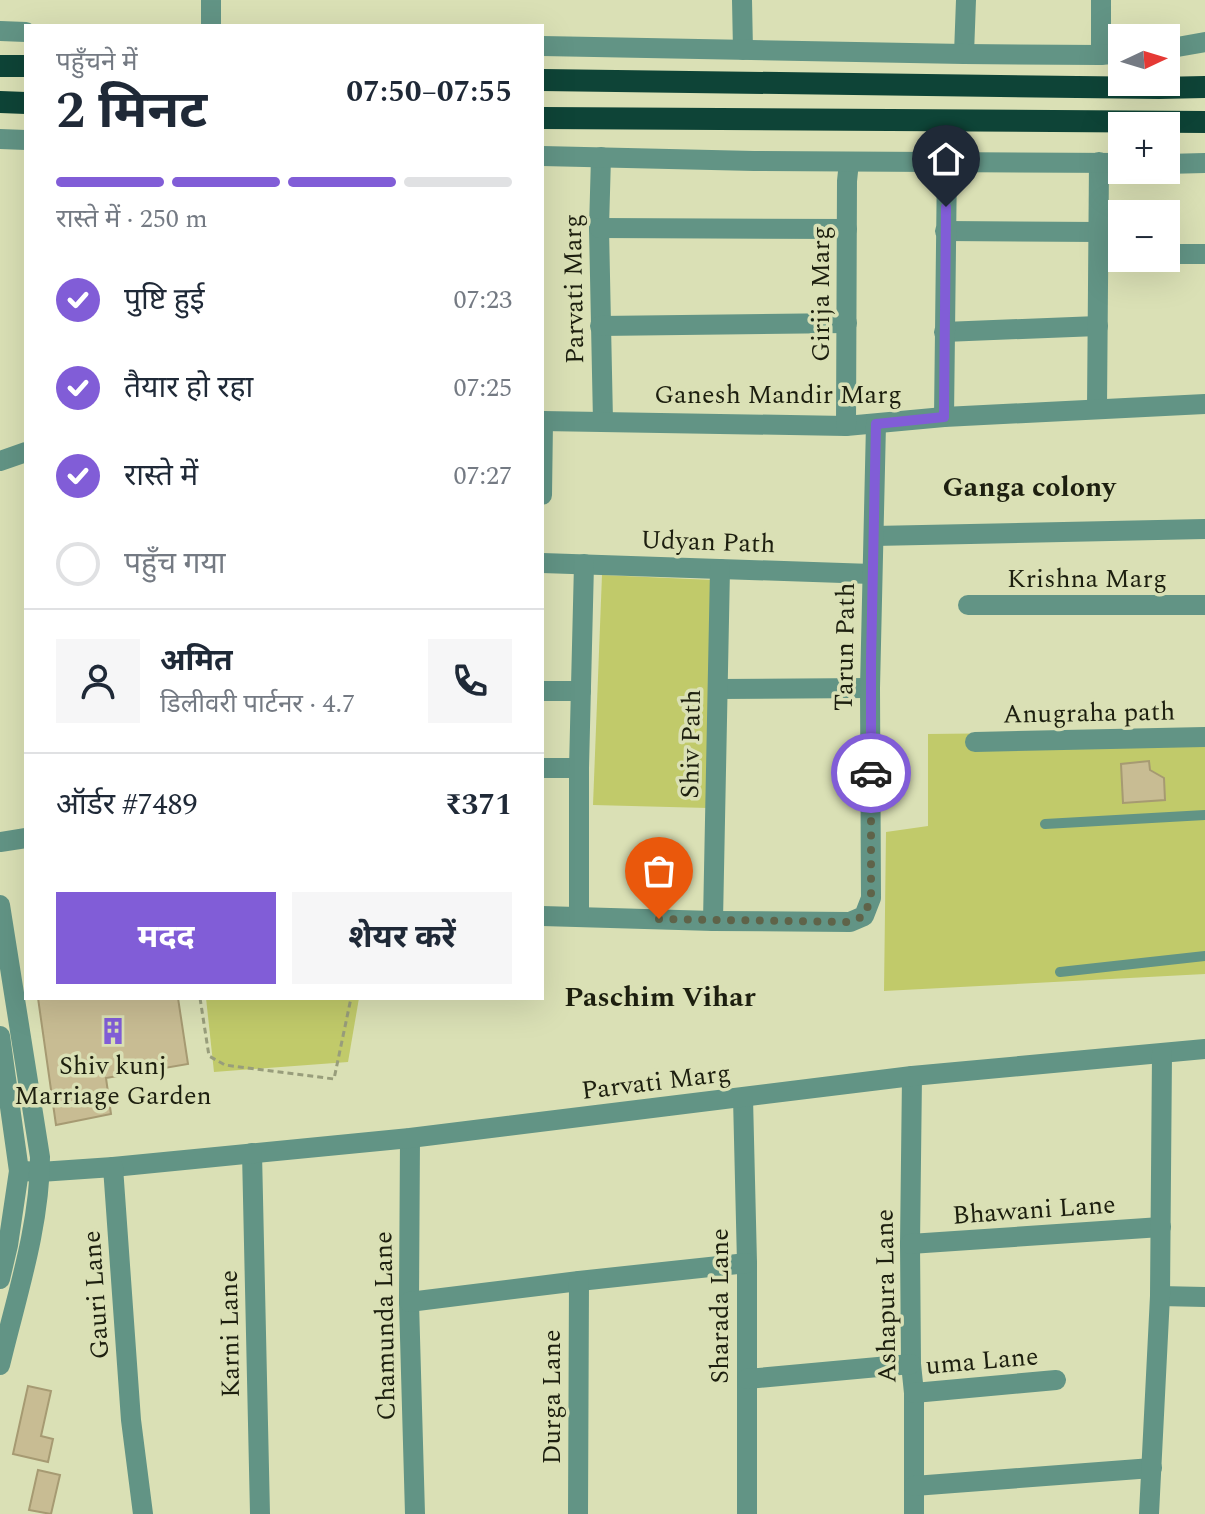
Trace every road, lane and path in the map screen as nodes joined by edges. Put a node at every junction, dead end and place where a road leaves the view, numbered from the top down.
1 (211, 0) edge
2 (742, 0) edge
3 (966, 0) edge
4 (1101, 0) edge
5 (211, 24) edge
6 (0, 31) edge
7 (24, 32) edge
8 (1108, 34) edge
9 (1205, 42) edge
10 (544, 46) edge
11 (1180, 46) edge
12 (743, 50) junction
13 (964, 54) junction
14 (1108, 54) edge
15 (0, 66) edge
16 (24, 66) edge
17 (544, 80) edge
18 (1205, 87) edge
19 (0, 102) edge
20 (24, 103) edge
21 (544, 118) edge
22 (1205, 122) edge
23 (0, 139) edge
24 (24, 140) edge
25 (544, 156) edge
26 (601, 157) junction
27 (849, 162) junction
28 (947, 162) junction
29 (1099, 162) junction
30 (1108, 162) edge
31 (1205, 163) edge
32 (1180, 164) edge
33 (599, 228) junction
34 (847, 229) junction
35 (945, 231) junction
36 (1099, 232) junction
37 (1180, 254) edge
38 (1205, 254) edge
39 (847, 323) junction
40 (600, 326) junction
41 (1098, 326) junction
42 (944, 332) junction
43 (1205, 404) edge
44 (1097, 408) junction
45 (944, 417) junction
46 (544, 421) edge
47 (603, 421) junction
48 (876, 424) junction
49 (846, 426) junction
50 (24, 453) edge
51 (0, 459) edge
52 (1205, 529) edge
53 (874, 536) junction
54 (544, 563) edge
55 (584, 564) junction
56 (720, 569) junction
57 (872, 574) junction
58 (968, 605) dead end
59 (1205, 605) edge
60 (870, 688) junction
61 (718, 689) junction
62 (544, 691) edge
63 (581, 691) junction
64 (1205, 737) edge
65 (975, 742) dead end
66 (544, 768) edge
67 (579, 768) junction
68 (1205, 815) edge
69 (1045, 824) dead end
70 (24, 838) edge
71 (0, 842) edge
72 (0, 905) edge
73 (544, 916) edge
74 (579, 916) junction
75 (713, 921) junction
76 (1205, 956) edge
77 (1060, 972) dead end
78 (200, 1000) edge
79 (351, 1000) edge
80 (0, 1036) edge
81 (1205, 1049) edge
82 (1162, 1054) junction
83 (912, 1076) junction
84 (743, 1098) junction
85 (410, 1138) junction
86 (252, 1153) junction
87 (113, 1167) junction
88 (30, 1172) junction
89 (1161, 1227) junction
90 (910, 1244) junction
91 (747, 1263) junction
92 (0, 1279) edge
93 (579, 1281) junction
94 (1160, 1296) junction
95 (1205, 1297) edge
96 (409, 1302) junction
97 (911, 1364) junction
98 (0, 1365) edge
99 (747, 1379) junction
100 (1056, 1380) dead end
101 (914, 1393) junction
102 (1152, 1468) junction
103 (914, 1486) junction
104 (143, 1514) edge
105 (260, 1514) edge
106 (415, 1514) edge
107 (578, 1514) edge
108 (747, 1514) edge
109 (914, 1514) edge
110 (1149, 1514) edge

1 - 5 street
2 - 12 street
3 - 13 street
4 - 8 street
6 - 7 street
9 - 11 street
10 - 12 street
12 - 13 street
13 - 14 street
15 - 16 highway
17 - 18 highway
19 - 20 highway
21 - 22 highway
23 - 24 street
25 - 26 street
26 - 27 street
26 - 33 street, Parvati Marg
27 - 28 street
27 - 34 street, Girija Marg
28 - 29 street
28 - 35 street
29 - 30 street
29 - 36 street
31 - 32 street
33 - 34 street
33 - 40 street, Parvati Marg
34 - 39 street, Girija Marg
35 - 36 street
35 - 42 street
36 - 41 street
37 - 38 street
39 - 40 street
39 - 49 street, Girija Marg
40 - 47 street, Parvati Marg
41 - 42 street
41 - 44 street
42 - 45 street
43 - 44 street, Ganesh Mandir Marg
44 - 45 street, Ganesh Mandir Marg
45 - 48 street, Ganesh Mandir Marg
46 - 47 street, Ganesh Mandir Marg
47 - 49 street, Ganesh Mandir Marg
48 - 49 street, Ganesh Mandir Marg
48 - 53 street, Tarun Path
50 - 51 street
52 - 53 street
53 - 57 street, Tarun Path
54 - 55 street, Udyan Path
55 - 56 street, Udyan Path
55 - 63 street
56 - 57 street, Udyan Path
56 - 61 street, Shiv Path
57 - 60 street, Tarun Path
58 - 59 street, Krishna Marg
60 - 61 street
60 - 75 street, Tarun Path
61 - 75 street, Shiv Path
62 - 63 street
63 - 67 street
64 - 65 street, Anugraha path
66 - 67 street
67 - 74 street
68 - 69 lane
70 - 71 street
72 - 88 street
73 - 74 street
74 - 75 street
76 - 77 lane
78 - 79 path
80 - 88 street
81 - 82 street, Parvati Marg
82 - 83 street, Parvati Marg
82 - 89 street
83 - 84 street, Parvati Marg
83 - 90 street, Ashapura Lane
84 - 85 street, Parvati Marg
84 - 91 street, Sharada Lane
85 - 86 street, Parvati Marg
85 - 96 street, Chamunda Lane
86 - 87 street, Parvati Marg
86 - 105 street, Karni Lane
87 - 88 street
87 - 104 street, Gauri Lane
88 - 92 street
88 - 98 street
89 - 90 street, Bhawani Lane
89 - 94 street
90 - 97 street, Ashapura Lane
91 - 93 street
91 - 99 street, Sharada Lane
93 - 96 street
93 - 107 street, Durga Lane
94 - 95 street
94 - 102 street
96 - 106 street, Chamunda Lane
97 - 99 street
97 - 101 street, Ashapura Lane
99 - 108 street, Sharada Lane
100 - 101 street, uma Lane
101 - 103 street, Ashapura Lane
102 - 103 street
102 - 110 street
103 - 109 street, Ashapura Lane

